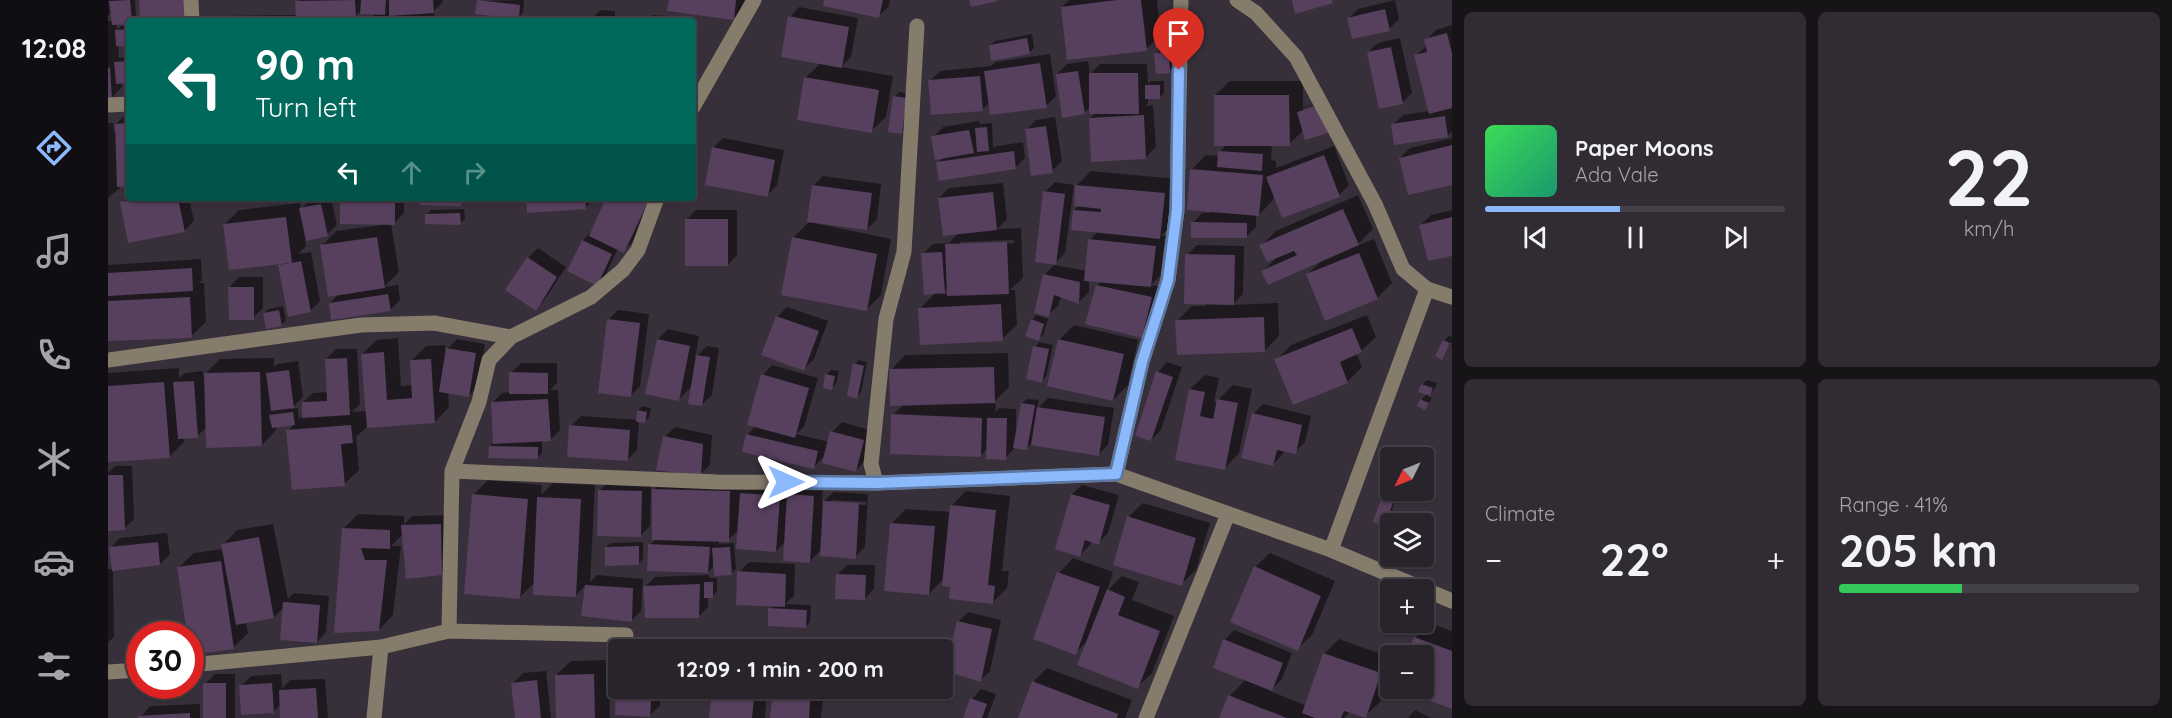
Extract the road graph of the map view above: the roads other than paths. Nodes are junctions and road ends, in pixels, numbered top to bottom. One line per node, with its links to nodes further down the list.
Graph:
1 (191, 0): 5 (street)
2 (754, 0): 7 (street)
3 (1181, 0): 16 (street)
4 (1237, 0): 11 (street)
5 (192, 18)
6 (917, 26): 17 (street)
7 (696, 102)
8 (126, 104): 9 (street)
9 (108, 105)
10 (656, 201): 13 (street)
11 (1426, 289): 12 (street); 19 (street)
12 (1452, 297)
13 (511, 337): 14 (street); 15 (street)
14 (108, 360)
15 (452, 471): 17 (street); 21 (street)
16 (1116, 474): 17 (street); 18 (street)
17 (876, 483)
18 (1228, 513): 19 (street); 28 (street)
19 (1331, 550): 20 (street)
20 (1452, 601)
21 (449, 631): 22 (street); 23 (street)
22 (626, 635)
23 (381, 647): 24 (street); 27 (street)
24 (204, 664)
25 (126, 670): 26 (street)
26 (108, 672)
27 (374, 718)
28 (1146, 718)

